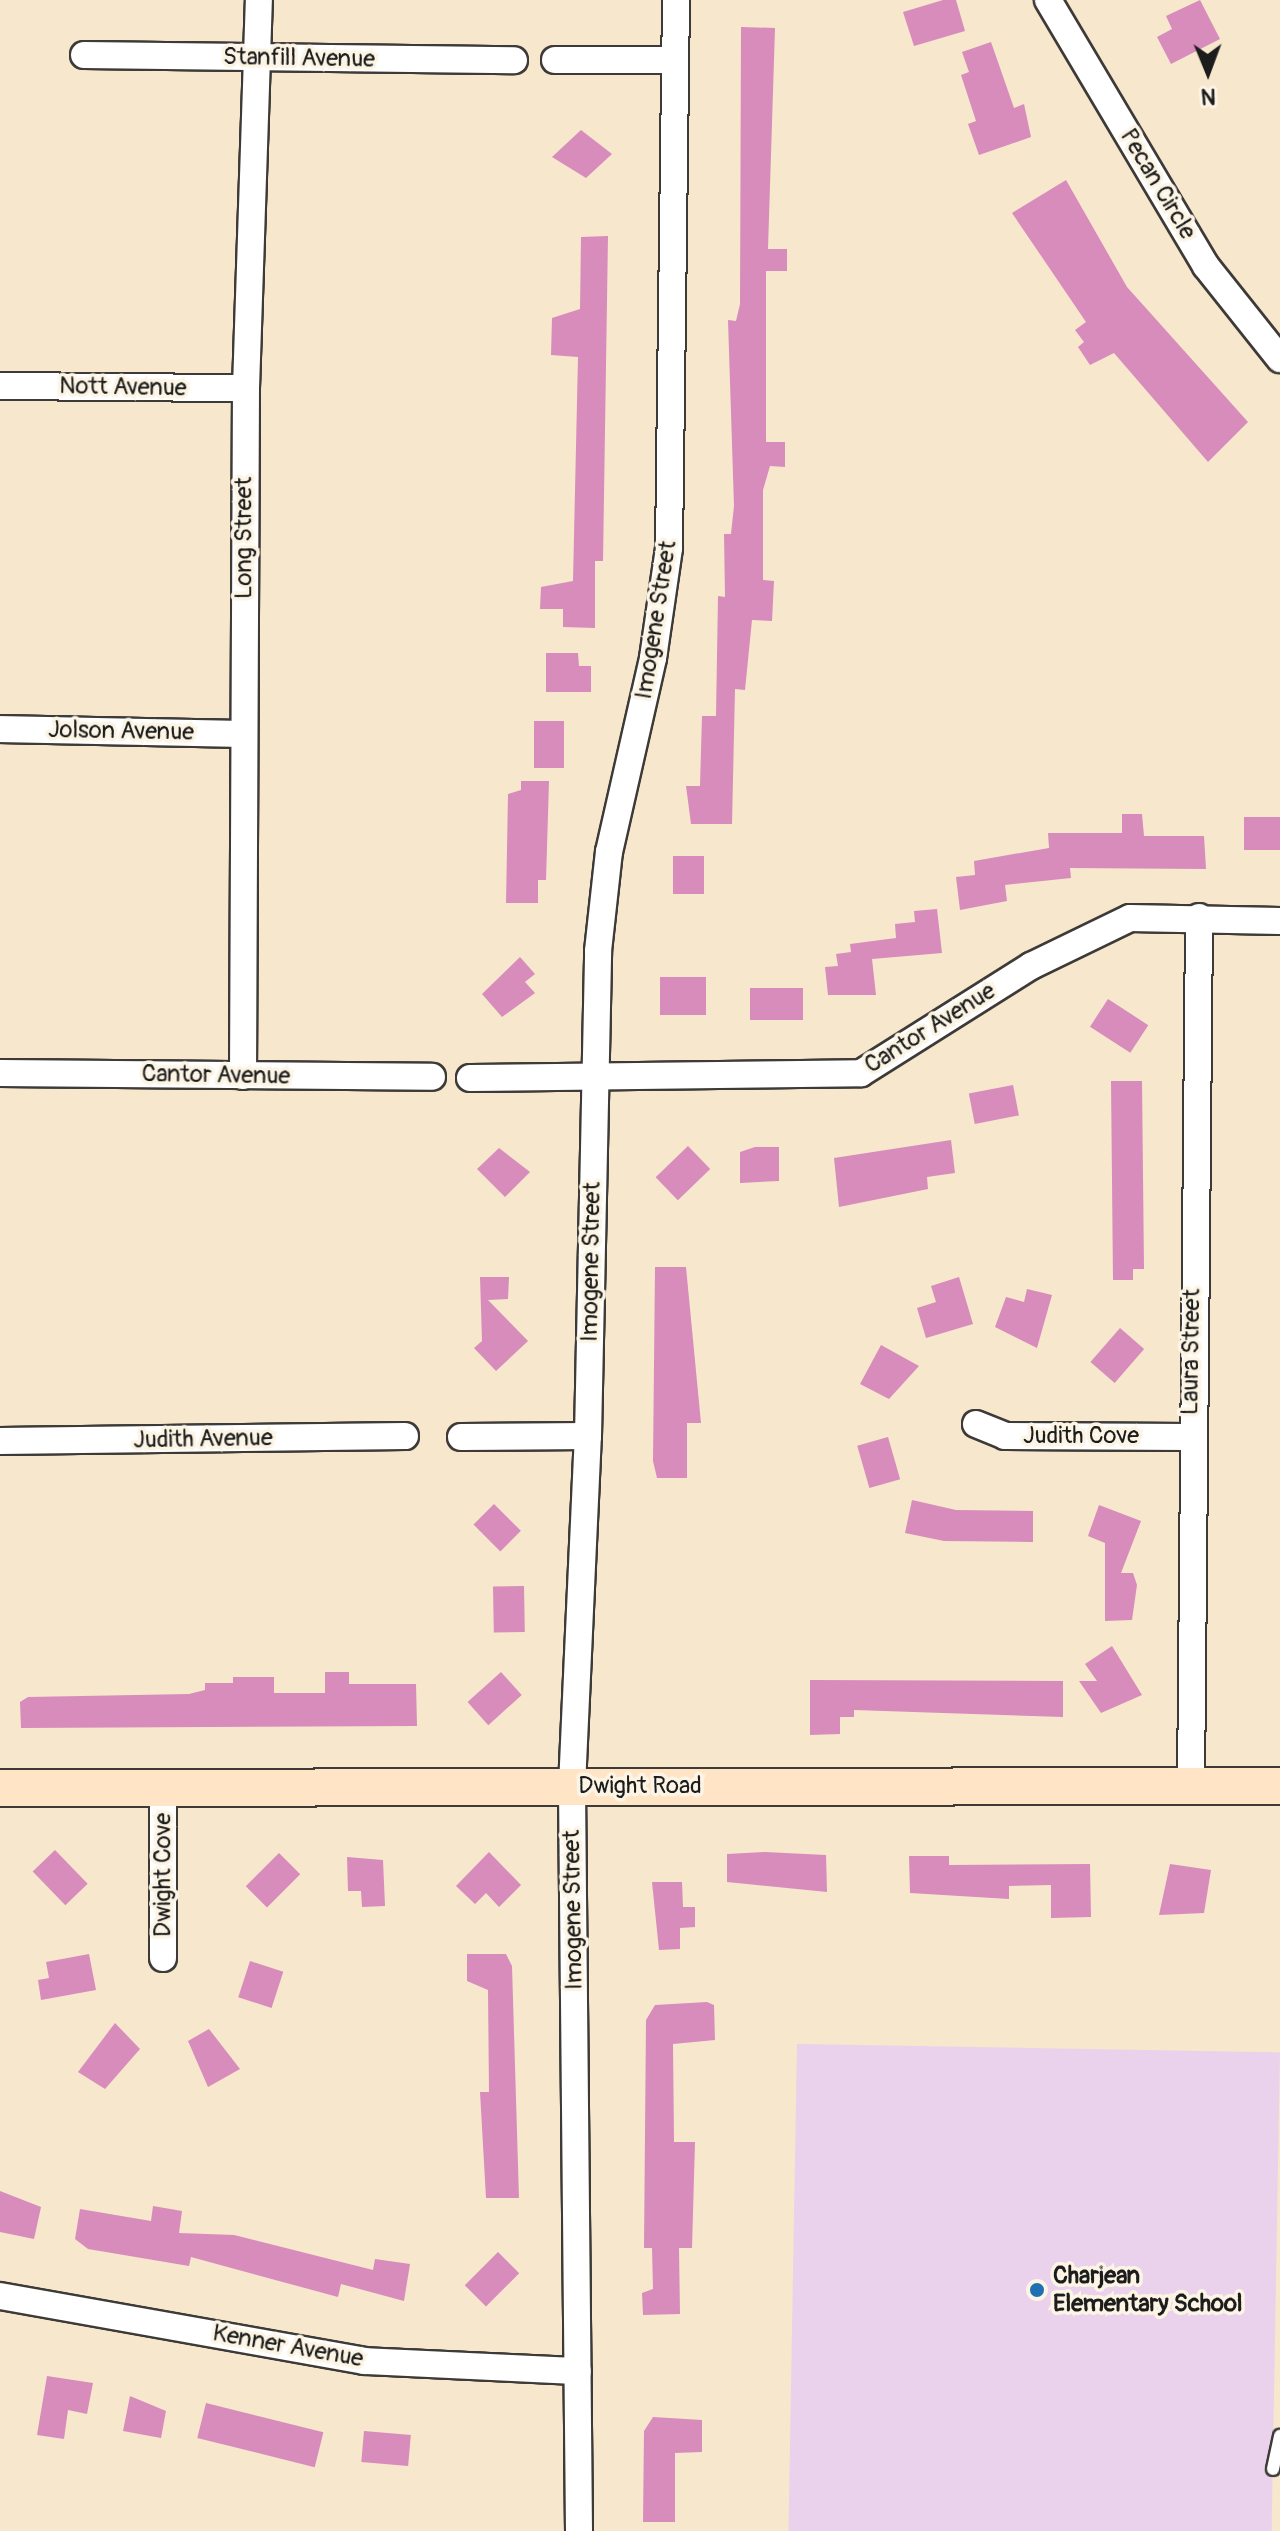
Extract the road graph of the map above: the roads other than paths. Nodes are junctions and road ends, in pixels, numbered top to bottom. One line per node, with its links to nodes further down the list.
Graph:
1 (259, 0): 5 (street, Long Street)
2 (676, 0): 8 (street, Imogene Street)
3 (1048, 0): 9 (street, Pecan Circle)
4 (84, 55): 5 (street, Stanfill Avenue)
5 (258, 57): 6 (street, Stanfill Avenue); 11 (street, Long Street)
6 (514, 60)
7 (555, 60): 8 (street)
8 (675, 60): 20 (street, Imogene Street)
9 (1280, 359)
10 (0, 386): 11 (street, Nott Avenue)
11 (246, 388): 13 (street, Long Street)
12 (0, 729): 13 (street, Jolson Avenue)
13 (243, 734): 17 (street, Long Street)
14 (1199, 917): 15 (street, Cantor Avenue); 20 (street, Cantor Avenue); 25 (street, Laura Street)
15 (1280, 921)
16 (0, 1073): 17 (street, Cantor Avenue)
17 (243, 1076): 18 (street, Cantor Avenue)
18 (432, 1077)
19 (470, 1078): 20 (street, Cantor Avenue)
20 (593, 1080): 23 (street, Imogene Street)
21 (976, 1424): 25 (street, Judith Cove)
22 (405, 1436): 26 (street, Judith Avenue)
23 (588, 1436): 24 (street); 27 (street, Imogene Street)
24 (461, 1437)
25 (1189, 1437): 28 (street, Laura Street)
26 (0, 1441)
27 (572, 1786): 28 (street, Dwight Road); 31 (street, Dwight Road); 34 (street, Imogene Street)
28 (1191, 1786): 29 (street, Dwight Road)
29 (1280, 1786)
30 (0, 1788): 31 (street, Dwight Road)
31 (163, 1791): 32 (street, Dwight Cove)
32 (163, 1958)
33 (0, 2296): 34 (street, Kenner Avenue)
34 (578, 2371): 37 (street, Imogene Street)
35 (1280, 2436): 36 (lane)
36 (1273, 2469)
37 (579, 2531)

